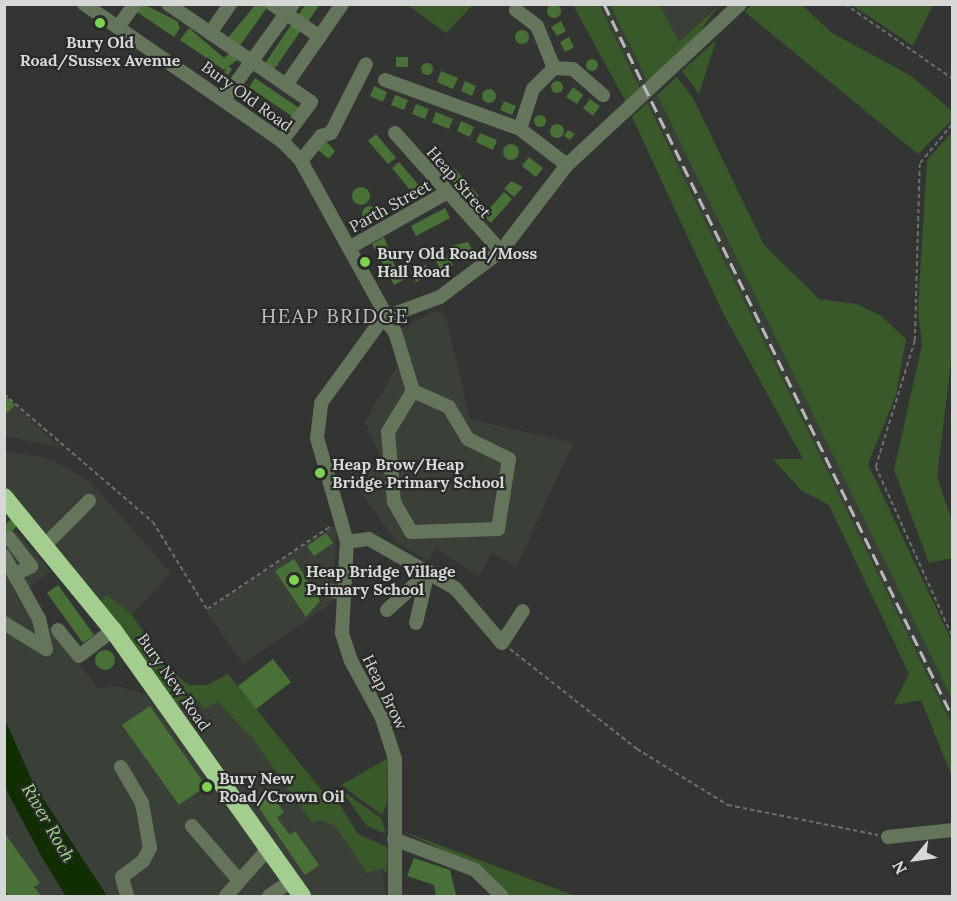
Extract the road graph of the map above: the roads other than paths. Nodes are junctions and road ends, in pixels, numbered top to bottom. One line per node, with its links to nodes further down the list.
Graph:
1 (84, 4): 10 (street, Bury Old Road)
2 (135, 4): 10 (street)
3 (168, 4): 11 (street)
4 (230, 4): 11 (street)
5 (272, 4): 8 (street)
6 (342, 4): 12 (street)
7 (740, 4): 24 (street)
8 (290, 9): 12 (street); 13 (street)
9 (516, 10): 15 (street)
10 (118, 27): 19 (street, Bury Old Road)
11 (210, 33): 13 (street)
12 (320, 36): 17 (street)
13 (252, 62): 17 (street); 19 (street)
14 (366, 64): 23 (street)
15 (554, 68): 18 (street); 20 (street)
16 (385, 80): 20 (street)
17 (286, 85): 22 (street)
18 (603, 95)
19 (225, 98): 22 (street, Bury Old Road)
20 (520, 129): 24 (street)
21 (395, 133): 25 (street, Heap Street)
22 (282, 141): 23 (street, Bury Old Road)
23 (301, 160): 26 (street, Bury Old Road)
24 (567, 165): 27 (street)
25 (446, 193): 26 (street, Parth Street); 27 (street, Heap Street)
26 (349, 248): 28 (street, Bury Old Road)
27 (501, 251): 28 (street)
28 (385, 316): 29 (street, Bury Old Road); 34 (street, Heap Brow)
29 (413, 392): 29 (street)
30 (4, 497): 32 (highway, Bury New Road)
31 (89, 501): 35 (street)
32 (28, 524): 33 (street); 35 (highway, Bury New Road)
33 (7, 539): 37 (street)
34 (347, 542): 38 (street); 40 (street, Heap Brow)
35 (46, 544): 46 (highway, Bury New Road)
36 (4, 556): 37 (street)
37 (18, 573): 43 (street)
38 (427, 576): 41 (street); 42 (street); 44 (street)
39 (326, 590): 40 (street)
40 (346, 593): 51 (street, Heap Brow)
41 (387, 610)
42 (523, 611)
43 (4, 622)
44 (416, 623)
45 (58, 630): 46 (street)
46 (113, 630): 52 (highway, Bury New Road)
47 (121, 768): 55 (street)
48 (192, 826): 53 (street)
49 (952, 830): 50 (street)
50 (888, 837)
51 (394, 839): 59 (street, Heap Brow); 60 (street)
52 (269, 848): 53 (street); 54 (highway, Bury New Road)
53 (237, 878): 56 (street)
54 (291, 881): 57 (street); 58 (highway, Bury New Road)
55 (127, 897)
56 (226, 897)
57 (269, 897)
58 (302, 897)
59 (395, 897)
60 (502, 897)

